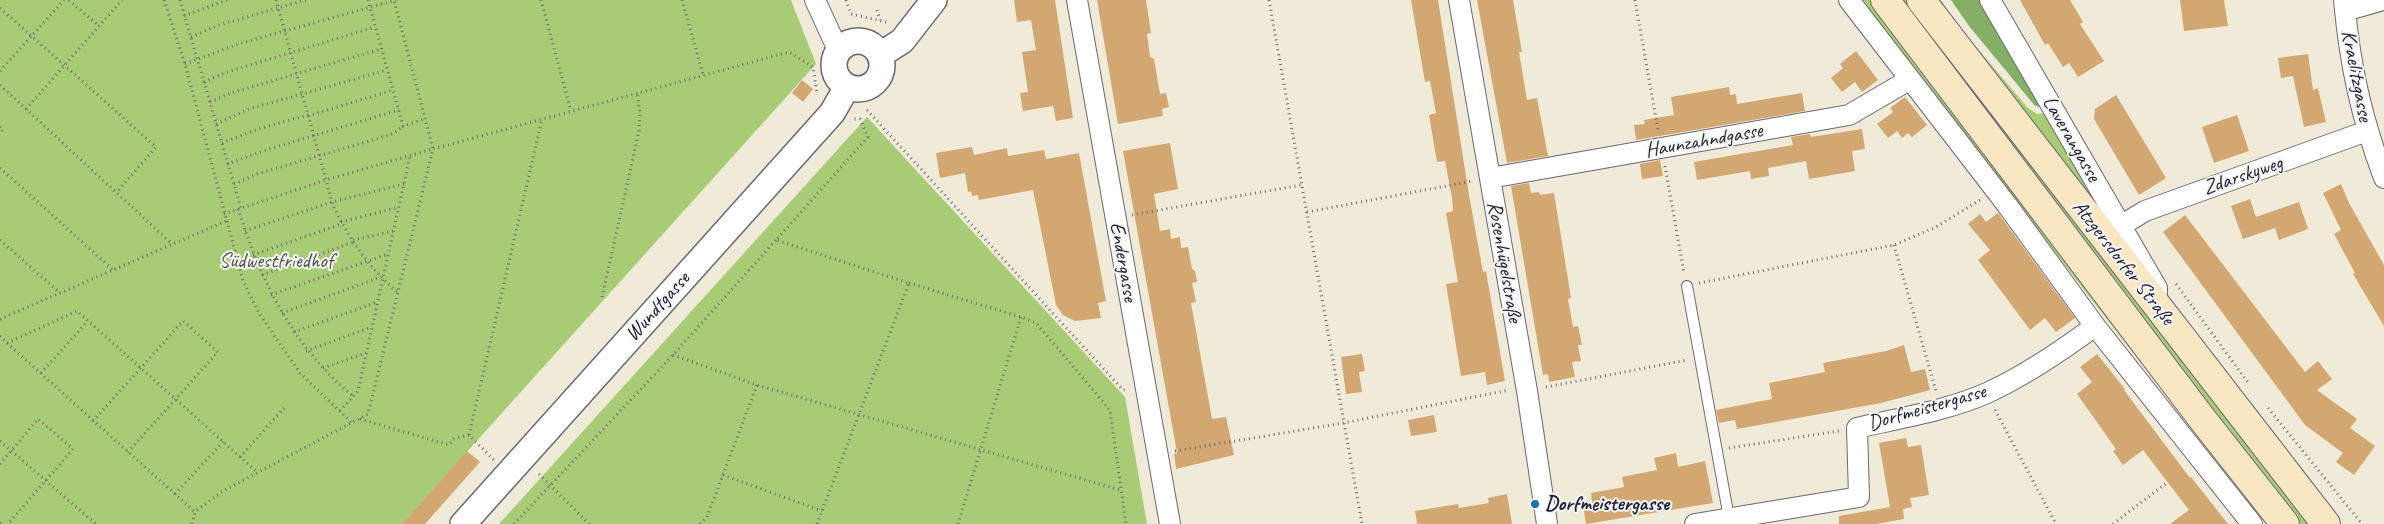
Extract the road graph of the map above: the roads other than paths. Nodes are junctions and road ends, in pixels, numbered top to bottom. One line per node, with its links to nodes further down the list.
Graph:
1 (815, 0): 11 (street)
2 (934, 0): 12 (street)
3 (1077, 0): 24 (street, Endergasse)
4 (1459, 0): 16 (street, Rosenhügelstraße)
5 (1849, 0): 13 (street)
6 (1885, 0): 28 (main road, Atzgersdorfer Straße)
7 (1921, 0): 20 (main road, Atzgersdorfer Straße)
8 (1990, 0): 18 (street, Laverangasse)
9 (2383, 0): 10 (street)
10 (2345, 5): 15 (street, Kraelitzgasse)
11 (838, 50): 12 (street); 14 (street)
12 (880, 55): 14 (street)
13 (1909, 80): 16 (street, Haunzahndgasse); 21 (street)
14 (847, 87): 23 (street, Wundtgasse)
15 (2367, 131): 17 (street, Kraelitzgasse); 18 (street, Zdarskyweg)
16 (1490, 178): 25 (street, Rosenhügelstraße)
17 (2384, 178)
18 (2122, 225): 20 (street, Laverangasse)
19 (1686, 286): 22 (lane)
20 (2156, 306): 29 (main road, Atzgersdorfer Straße)
21 (2095, 326): 22 (street, Dorfmeistergasse); 27 (street)
22 (1729, 518): 26 (street, Dorfmeistergasse)
23 (463, 524)
24 (1170, 524)
25 (1547, 524)
26 (1695, 524)
27 (2252, 524)
28 (2285, 524)
29 (2326, 524)

